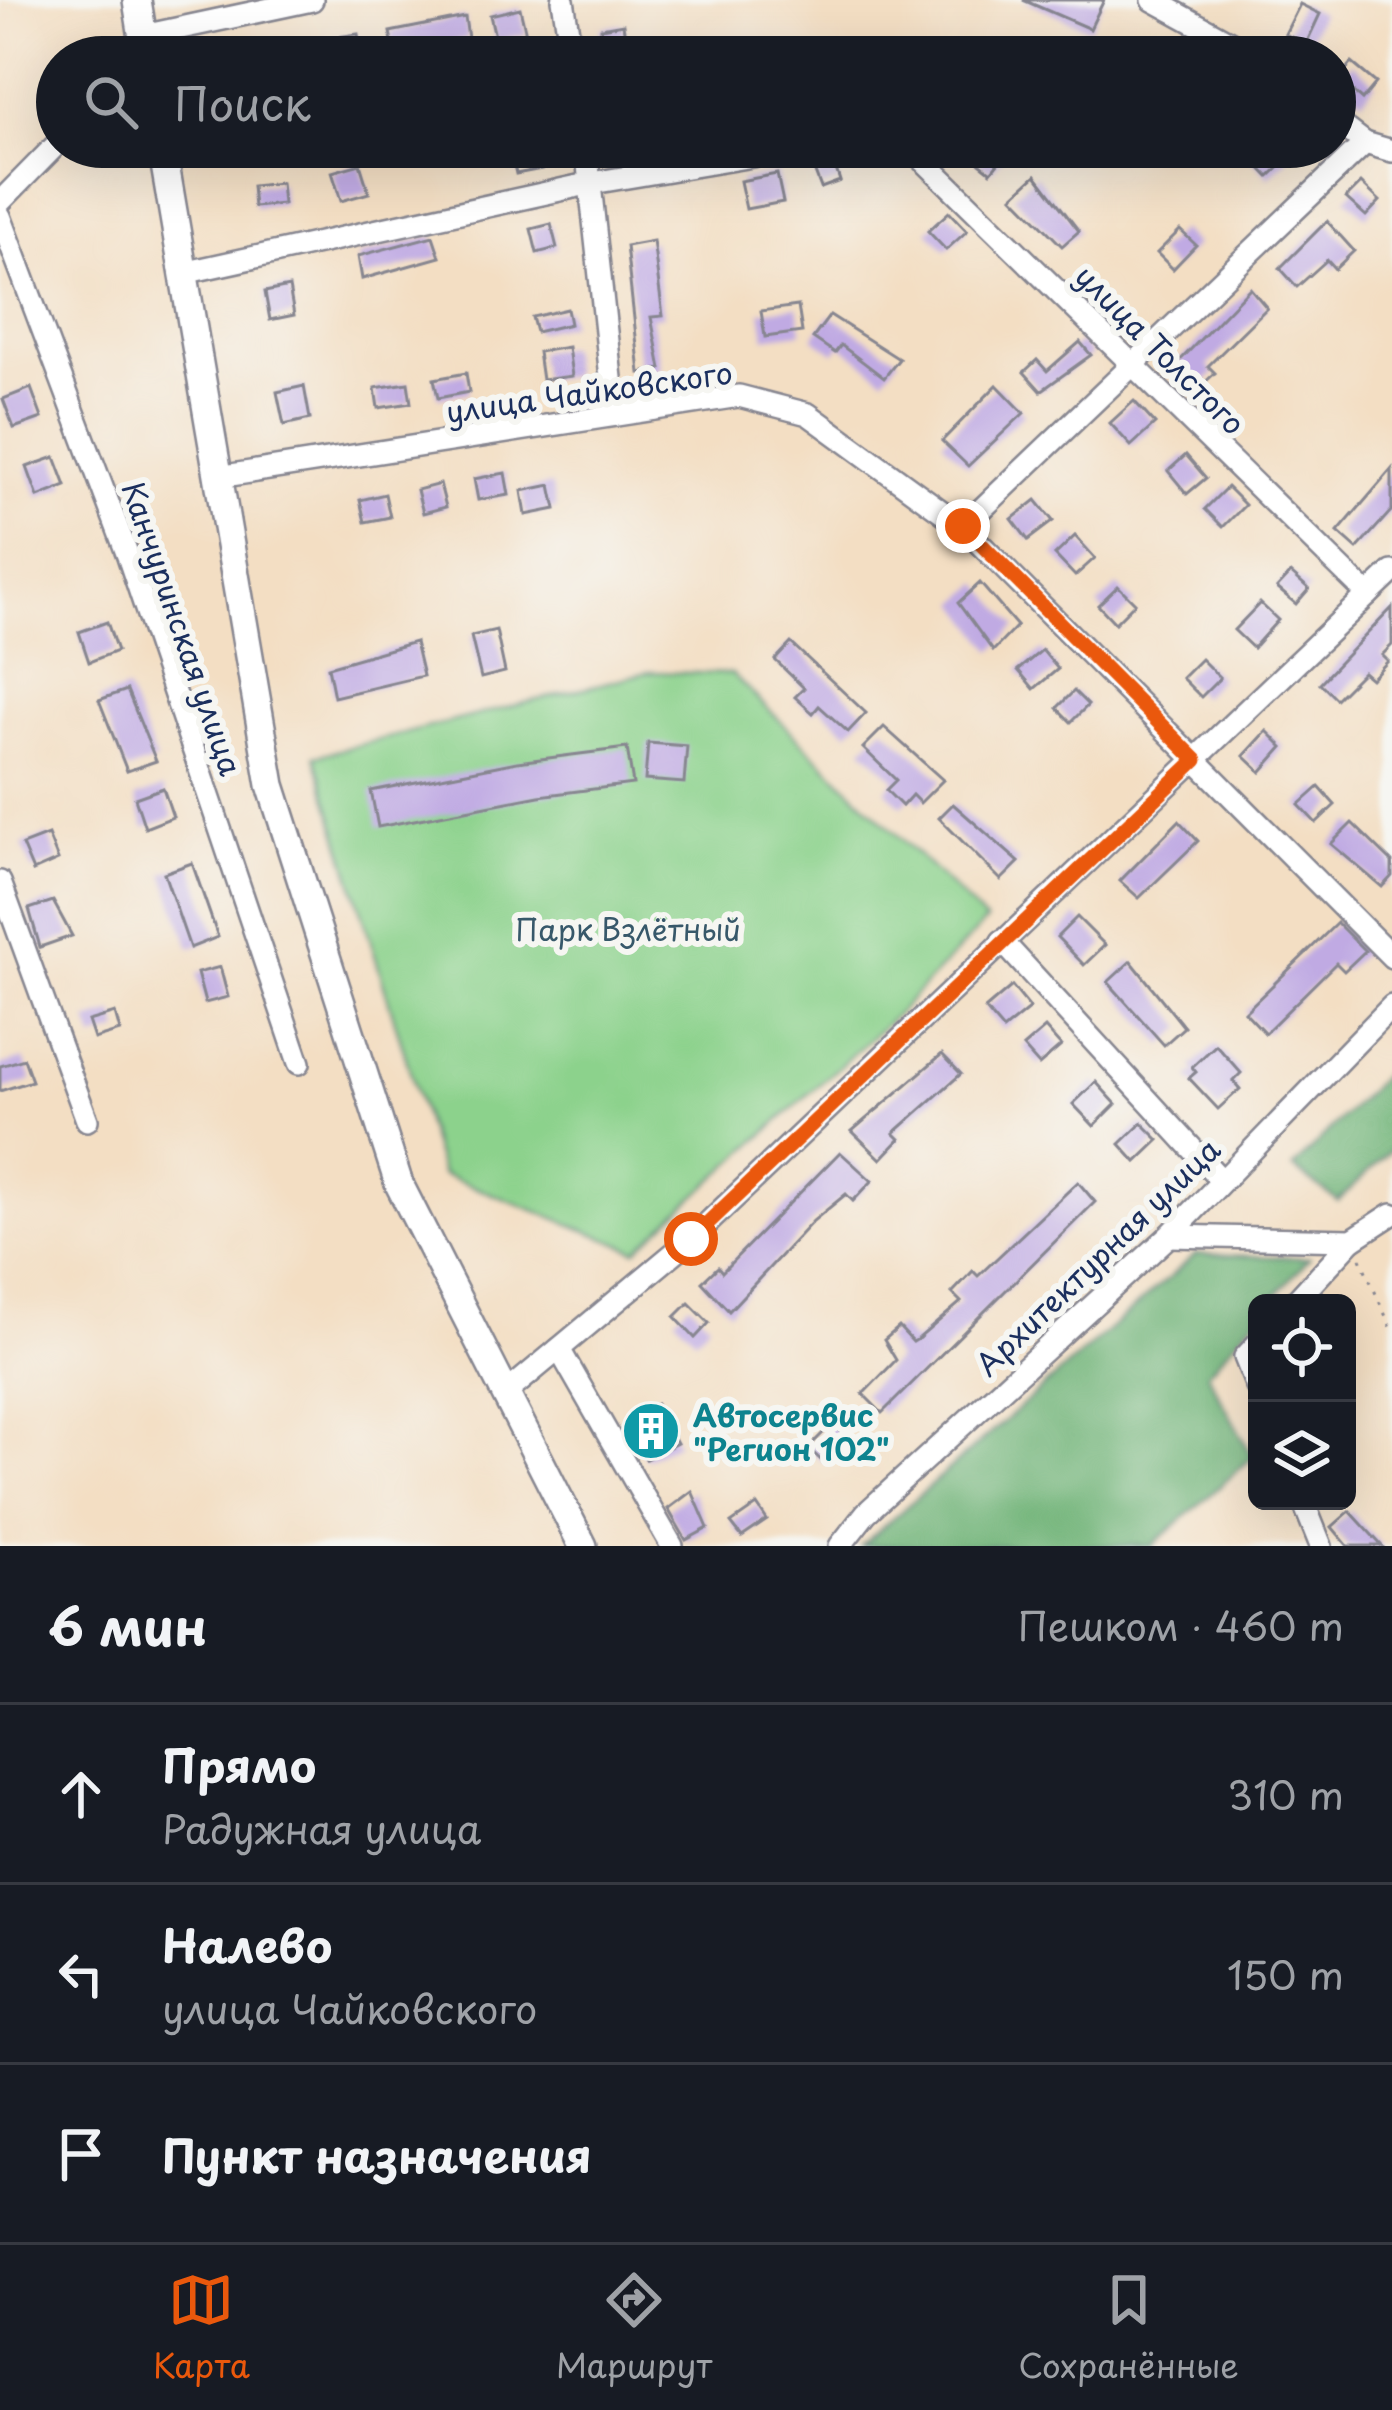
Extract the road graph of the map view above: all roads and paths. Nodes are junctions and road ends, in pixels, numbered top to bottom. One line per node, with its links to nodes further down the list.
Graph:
1 (137, 0): 5 (main road)
2 (313, 0): 6 (street)
3 (562, 0): 7 (street)
4 (1153, 0): 8 (street)
5 (143, 36)
6 (194, 36)
7 (568, 36)
8 (1219, 36)
9 (1356, 136): 10 (street)
10 (1365, 143): 11 (street); 12 (street)
11 (1392, 151)
12 (1356, 152)
13 (36, 165): 20 (street)
14 (166, 168): 22 (main road)
15 (590, 168): 19 (street)
16 (681, 168): 19 (street)
17 (938, 168): 23 (street, улица Толстого)
18 (1339, 168): 23 (street)
19 (592, 183): 22 (street); 24 (street)
20 (0, 202)
21 (0, 216): 34 (street, Канчуринская улица)
22 (184, 273): 25 (main road)
23 (1132, 364): 26 (street); 28 (street, улица Толстого)
24 (615, 415): 25 (street, улица Чайковского); 26 (street, улица Чайковского)
25 (218, 477): 43 (main road)
26 (963, 526): 29 (street, улица Чайковского)
27 (1392, 572): 28 (street)
28 (1368, 595): 29 (street)
29 (1196, 760): 31 (street); 32 (street, улица Чайковского)
30 (0, 882): 35 (street)
31 (1002, 941): 36 (street); 42 (street)
32 (1392, 957)
33 (1392, 1006): 36 (street, Архитектурная улица)
34 (299, 1063)
35 (87, 1120)
36 (1221, 1180): 38 (street, Архитектурная улица)
37 (1392, 1214): 39 (street)
38 (1169, 1236): 39 (street); 47 (street, Архитектурная улица)
39 (1352, 1240): 40 (street); 41 (path)
40 (1302, 1294)
41 (1392, 1330)
42 (559, 1349): 43 (street); 46 (street)
43 (506, 1393): 45 (main road)
44 (1307, 1510): 48 (street)
45 (583, 1546)
46 (672, 1546)
47 (840, 1546)
48 (1321, 1546)

